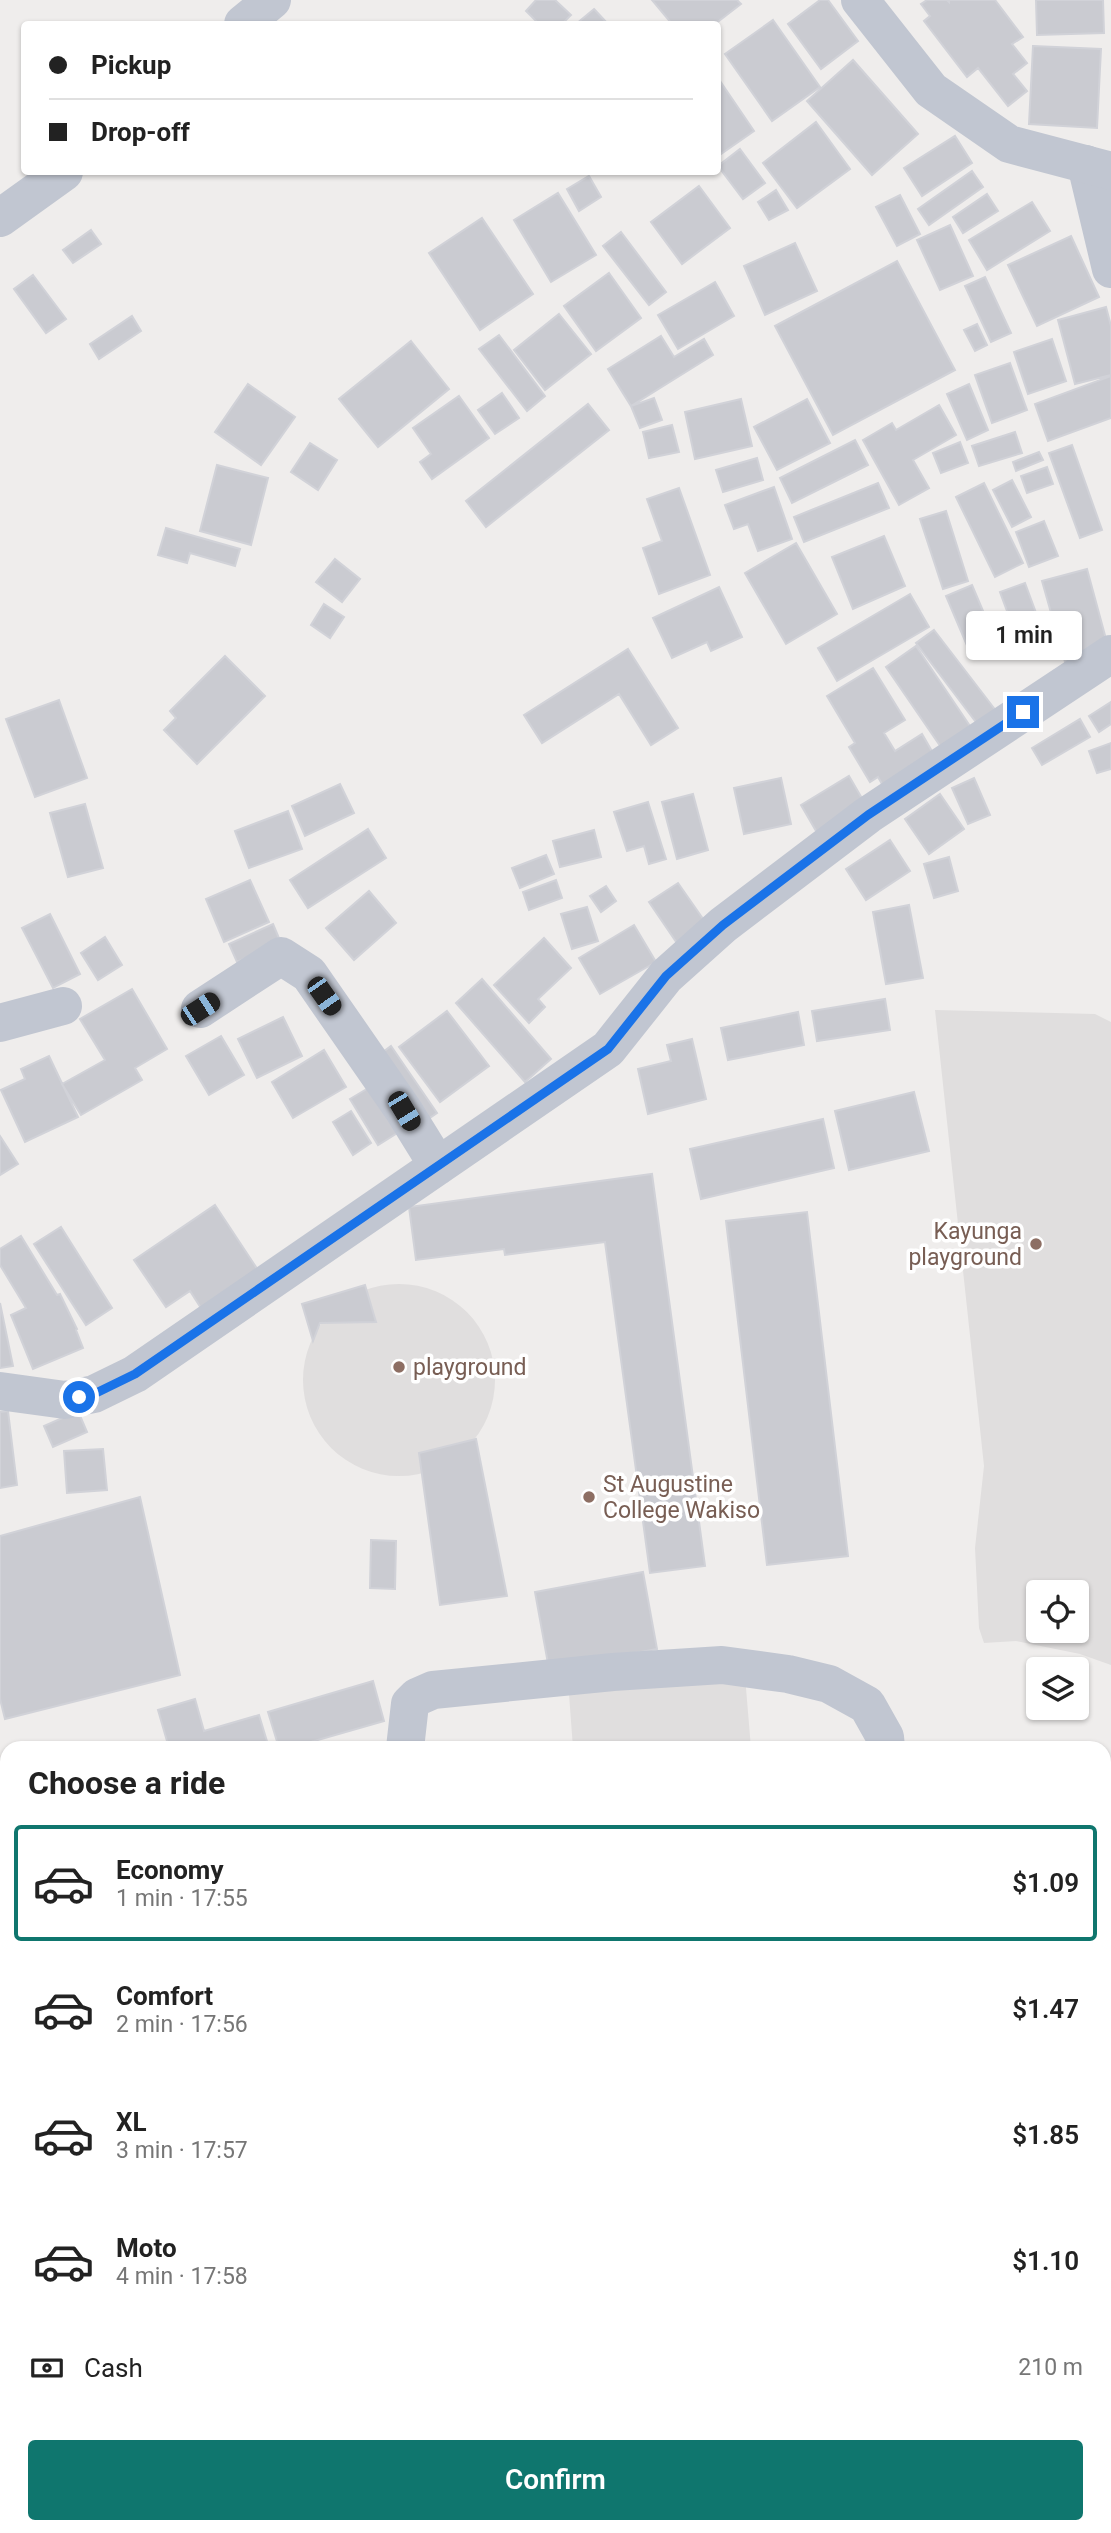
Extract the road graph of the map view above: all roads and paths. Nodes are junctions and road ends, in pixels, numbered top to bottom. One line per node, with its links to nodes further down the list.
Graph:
1 (272, 0): 3 (street)
2 (860, 0): 4 (street)
3 (247, 21)
4 (1099, 168): 7 (street)
5 (60, 175): 6 (street)
6 (0, 218)
7 (1111, 269)
8 (1111, 654): 12 (street)
9 (63, 1006): 11 (street)
10 (200, 1009): 12 (street)
11 (0, 1023)
12 (438, 1166): 13 (street)
13 (0, 1391)
14 (406, 1741): 15 (street)
15 (885, 1741)

